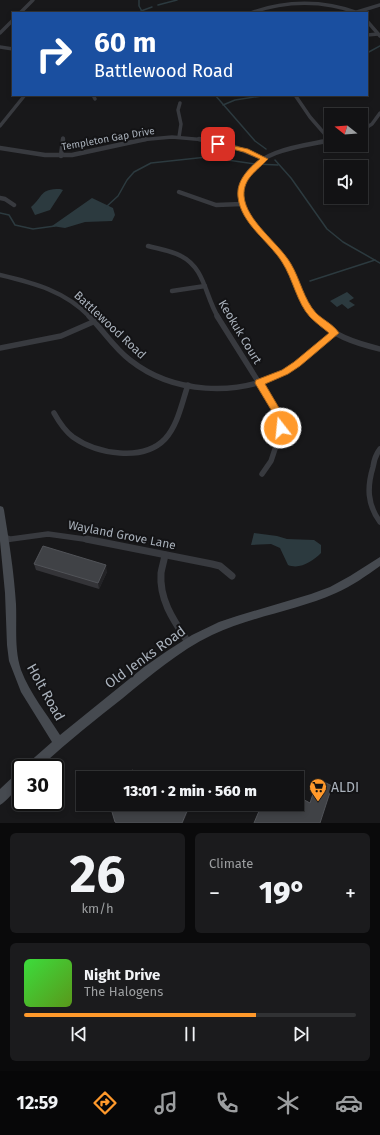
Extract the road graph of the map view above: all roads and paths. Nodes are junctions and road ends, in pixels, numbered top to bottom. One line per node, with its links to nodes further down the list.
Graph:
1 (33, 0): 3 (street)
2 (380, 5): 6 (street)
3 (21, 12)
4 (253, 12): 5 (street)
5 (354, 12)
6 (360, 12)
7 (12, 22): 9 (street)
8 (368, 22): 11 (street)
9 (0, 33)
10 (368, 35): 11 (street)
11 (379, 35)
12 (0, 47): 13 (street)
13 (12, 49)
14 (24, 96): 18 (street)
15 (296, 96): 20 (street)
16 (180, 103): 21 (street)
17 (380, 113): 19 (street)
18 (0, 126)
19 (368, 127)
20 (324, 133)
21 (179, 137): 25 (street, Templeton Gap Drive); 26 (street, Templeton Gap Drive)
22 (62, 138): 25 (street)
23 (324, 141): 26 (street)
24 (0, 148): 25 (street, Templeton Gap Drive)
25 (61, 156)
26 (264, 159): 29 (street)
27 (179, 192): 29 (street)
28 (0, 198): 30 (street)
29 (242, 204): 36 (street)
30 (14, 205)
31 (148, 246): 33 (street, Keokuk Court)
32 (0, 276): 35 (street, Battlewood Road)
33 (205, 286): 34 (street); 39 (street, Keokuk Court)
34 (172, 291)
35 (93, 322): 37 (street); 40 (street, Battlewood Road)
36 (335, 333): 38 (street); 39 (street, Battlewood Road)
37 (0, 348)
38 (380, 349)
39 (259, 383): 40 (street, Battlewood Road); 43 (street, Keokuk Court)
40 (188, 385): 41 (street)
41 (54, 413)
42 (380, 449): 45 (street)
43 (262, 474)
44 (0, 510): 46 (street, Holt Road)
45 (380, 522)
46 (4, 540): 47 (street, Wayland Grove Lane); 51 (street, Holt Road)
47 (165, 555): 49 (street, Wayland Grove Lane); 50 (street)
48 (380, 561): 50 (street, Old Jenks Road)
49 (232, 576)
50 (188, 642): 51 (street, Old Jenks Road)
51 (59, 743): 52 (street, Old Jenks Road)
52 (41, 759)
53 (12, 785): 54 (street)
54 (0, 799)

